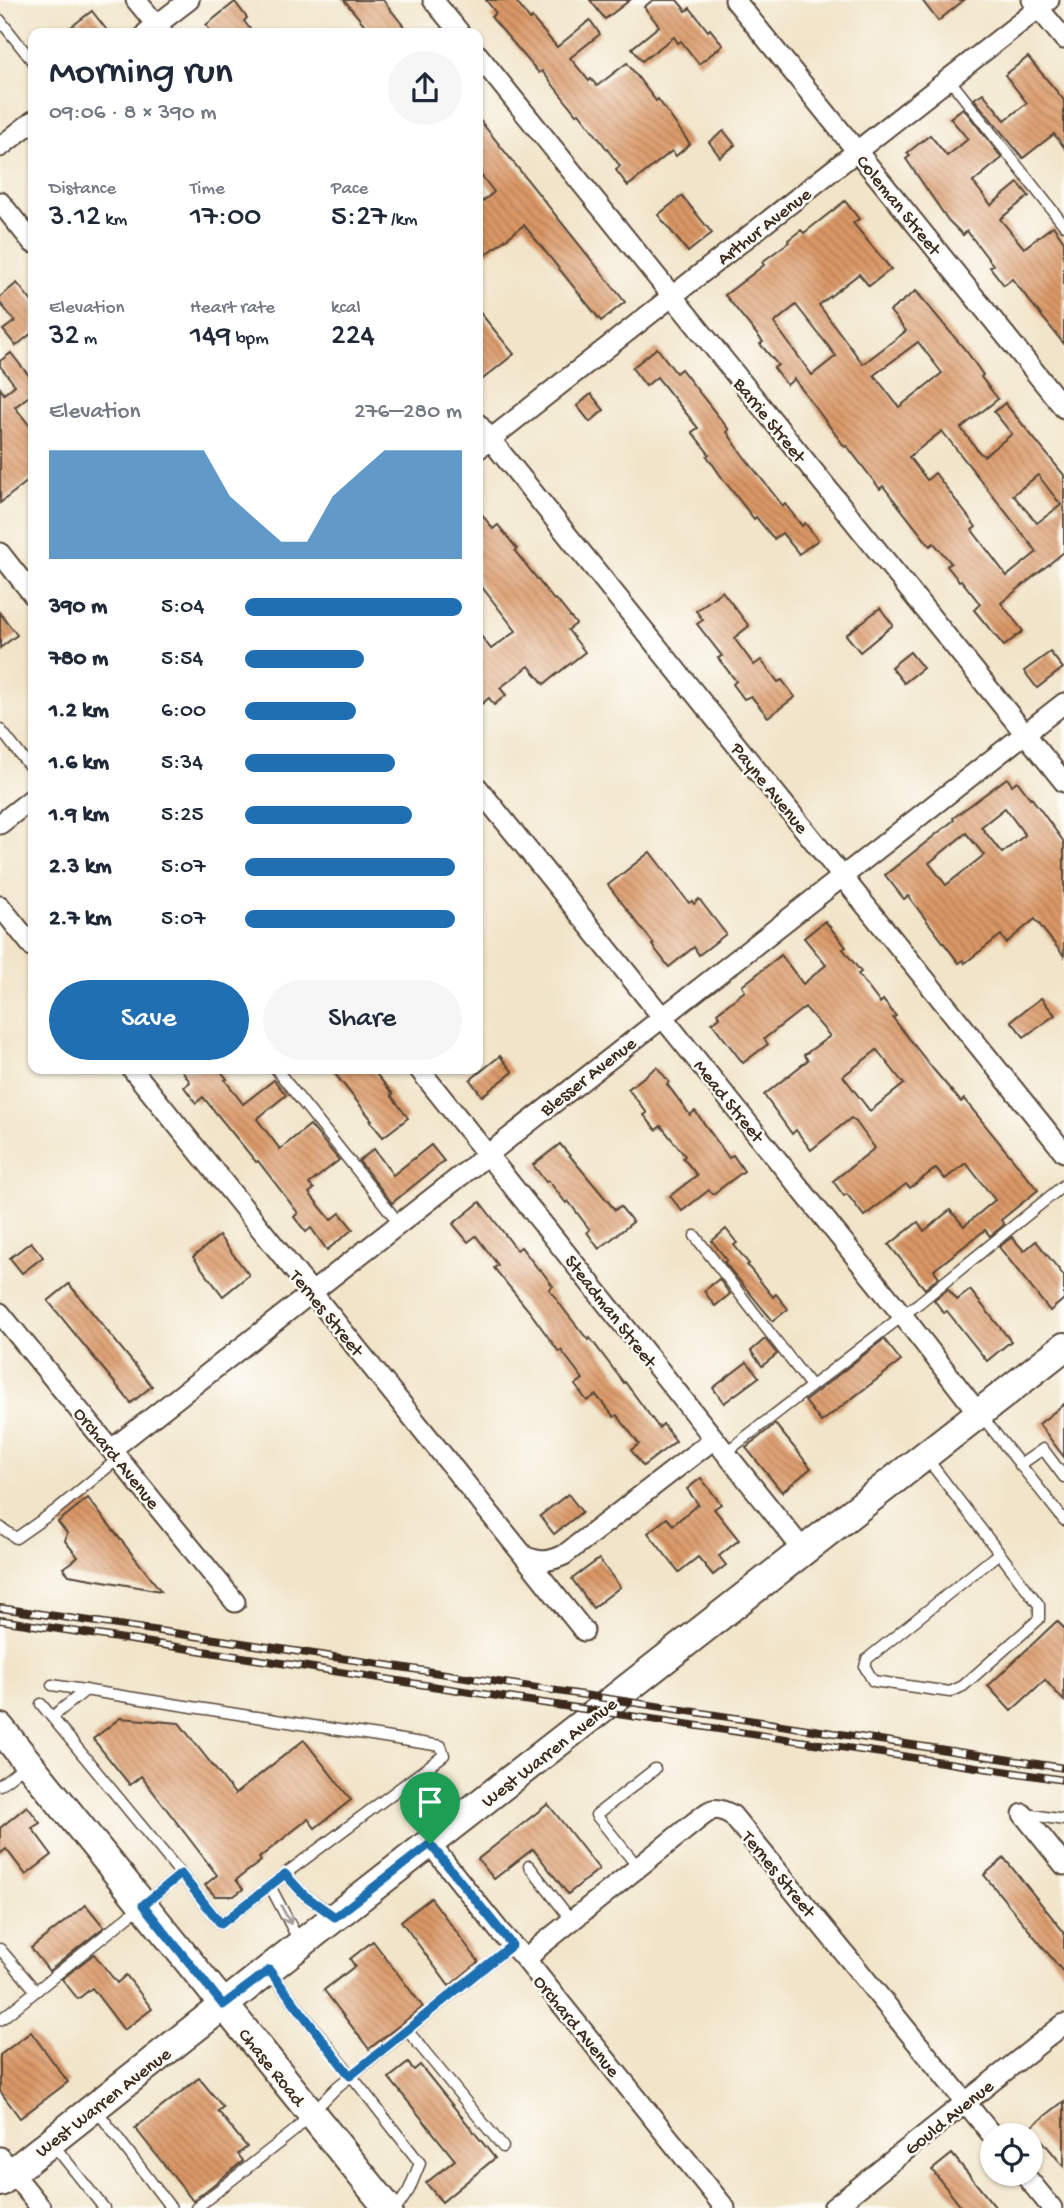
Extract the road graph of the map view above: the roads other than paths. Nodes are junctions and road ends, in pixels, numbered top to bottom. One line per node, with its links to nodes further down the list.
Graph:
1 (136, 0): 7 (street)
2 (189, 0): 8 (street)
3 (433, 0): 9 (street)
4 (734, 0): 16 (street, Coleman Street)
5 (1040, 3): 10 (street); 13 (street, Arthur Avenue)
6 (0, 20): 11 (lane)
7 (153, 28)
8 (158, 28)
9 (456, 28)
10 (1064, 39)
11 (28, 56)
12 (483, 61): 20 (street, Barrie Street)
13 (949, 79): 16 (street, Arthur Avenue); 18 (lane)
14 (28, 125): 15 (street)
15 (0, 148)
16 (857, 150): 20 (street, Arthur Avenue); 21 (street, Coleman Street)
17 (0, 202): 19 (street)
18 (1064, 225)
19 (28, 237)
20 (672, 296): 22 (street, Arthur Avenue); 27 (street, Barrie Street)
21 (1064, 408)
22 (484, 444): 33 (street, Payne Avenue)
23 (0, 553): 24 (street)
24 (28, 588)
25 (1064, 703): 27 (street, Blesser Avenue)
26 (0, 729): 28 (lane)
27 (1025, 734): 29 (street, Barrie Street); 33 (street, Blesser Avenue)
28 (28, 765)
29 (1064, 782)
30 (483, 794): 36 (street, Mead Street)
31 (28, 802): 32 (street)
32 (0, 824)
33 (842, 876): 36 (street, Blesser Avenue); 40 (street, Payne Avenue)
34 (0, 906): 35 (street)
35 (28, 941)
36 (662, 1017): 41 (street, Blesser Avenue); 47 (street, Mead Street)
37 (136, 1074): 45 (street, Ternes Street)
38 (280, 1074): 43 (lane)
39 (423, 1074): 41 (street, Steadman Street)
40 (1064, 1152)
41 (488, 1153): 43 (street, Blesser Avenue); 51 (street, Steadman Street)
42 (1064, 1185): 47 (lane)
43 (399, 1223): 45 (street, Blesser Avenue)
44 (695, 1236): 49 (lane)
45 (312, 1293): 52 (street, Blesser Avenue); 60 (street, Ternes Street)
46 (0, 1313): 52 (street, Orchard Avenue)
47 (903, 1316): 49 (lane); 50 (street, Mead Street)
48 (1064, 1347): 50 (main road, West Warren Avenue)
49 (811, 1386): 51 (lane)
50 (979, 1414): 53 (main road, West Warren Avenue); 54 (lane)
51 (719, 1446): 58 (street, Steadman Street); 60 (street)
52 (116, 1454): 57 (lane); 61 (street, Orchard Avenue)
53 (925, 1456): 58 (main road, West Warren Avenue); 59 (lane)
54 (1020, 1465): 55 (lane); 56 (lane)
55 (1064, 1477)
56 (1064, 1520)
57 (0, 1527)
58 (804, 1551): 73 (main road, West Warren Avenue)
59 (999, 1553): 59 (lane)
60 (524, 1556): 62 (street, Ternes Street)
61 (234, 1602)
62 (584, 1631)
63 (52, 1685): 64 (lane)
64 (86, 1690): 66 (lane); 78 (lane)
65 (41, 1703): 66 (lane)
66 (52, 1717): 77 (lane)
67 (0, 1728): 68 (main road, Chase Road)
68 (28, 1763): 70 (lane); 80 (main road, Chase Road)
69 (655, 1769): 76 (lane)
70 (0, 1785)
71 (1023, 1814): 72 (lane); 74 (street)
72 (1064, 1820)
73 (430, 1844): 81 (main road, West Warren Avenue); 84 (street, Orchard Avenue)
74 (1064, 1865)
75 (530, 1867): 82 (lane)
76 (638, 1867): 82 (street, Ternes Street); 94 (street, Ternes Street)
77 (181, 1874): 79 (lane); 80 (lane)
78 (285, 1874): 79 (lane); 81 (lane)
79 (270, 1886): 83 (lane, one-way to 83)
80 (143, 1905): 88 (lane); 89 (main road, Chase Road)
81 (335, 1917): 83 (main road, West Warren Avenue)
82 (572, 1921): 86 (street, Ternes Street)
83 (301, 1944): 87 (main road, West Warren Avenue)
84 (512, 1945): 86 (street, Orchard Avenue); 92 (lane)
85 (0, 1948): 88 (lane)
86 (526, 1960): 108 (street, Orchard Avenue)
87 (269, 1970): 89 (main road, West Warren Avenue); 93 (lane)
88 (36, 1991): 90 (lane)
89 (223, 2005): 95 (main road, West Warren Avenue); 96 (main road, Chase Road)
90 (0, 2020)
91 (1064, 2024): 94 (street, Gould Avenue)
92 (407, 2030): 93 (lane); 99 (lane)
93 (350, 2076): 96 (lane); 107 (lane)
94 (966, 2102): 97 (street, Ternes Street); 109 (street, Gould Avenue)
95 (95, 2107): 98 (main road, West Warren Avenue); 105 (lane)
96 (312, 2114): 102 (lane); 106 (main road, Chase Road)
97 (983, 2123)
98 (52, 2142): 100 (main road, West Warren Avenue); 104 (lane)
99 (503, 2147)
100 (4, 2171): 103 (street)
101 (1034, 2186): 110 (street)
102 (203, 2206)
103 (41, 2208)
104 (104, 2208)
105 (170, 2208)
106 (388, 2208)
107 (397, 2208)
108 (725, 2208)
109 (833, 2208)
110 (1052, 2208)

